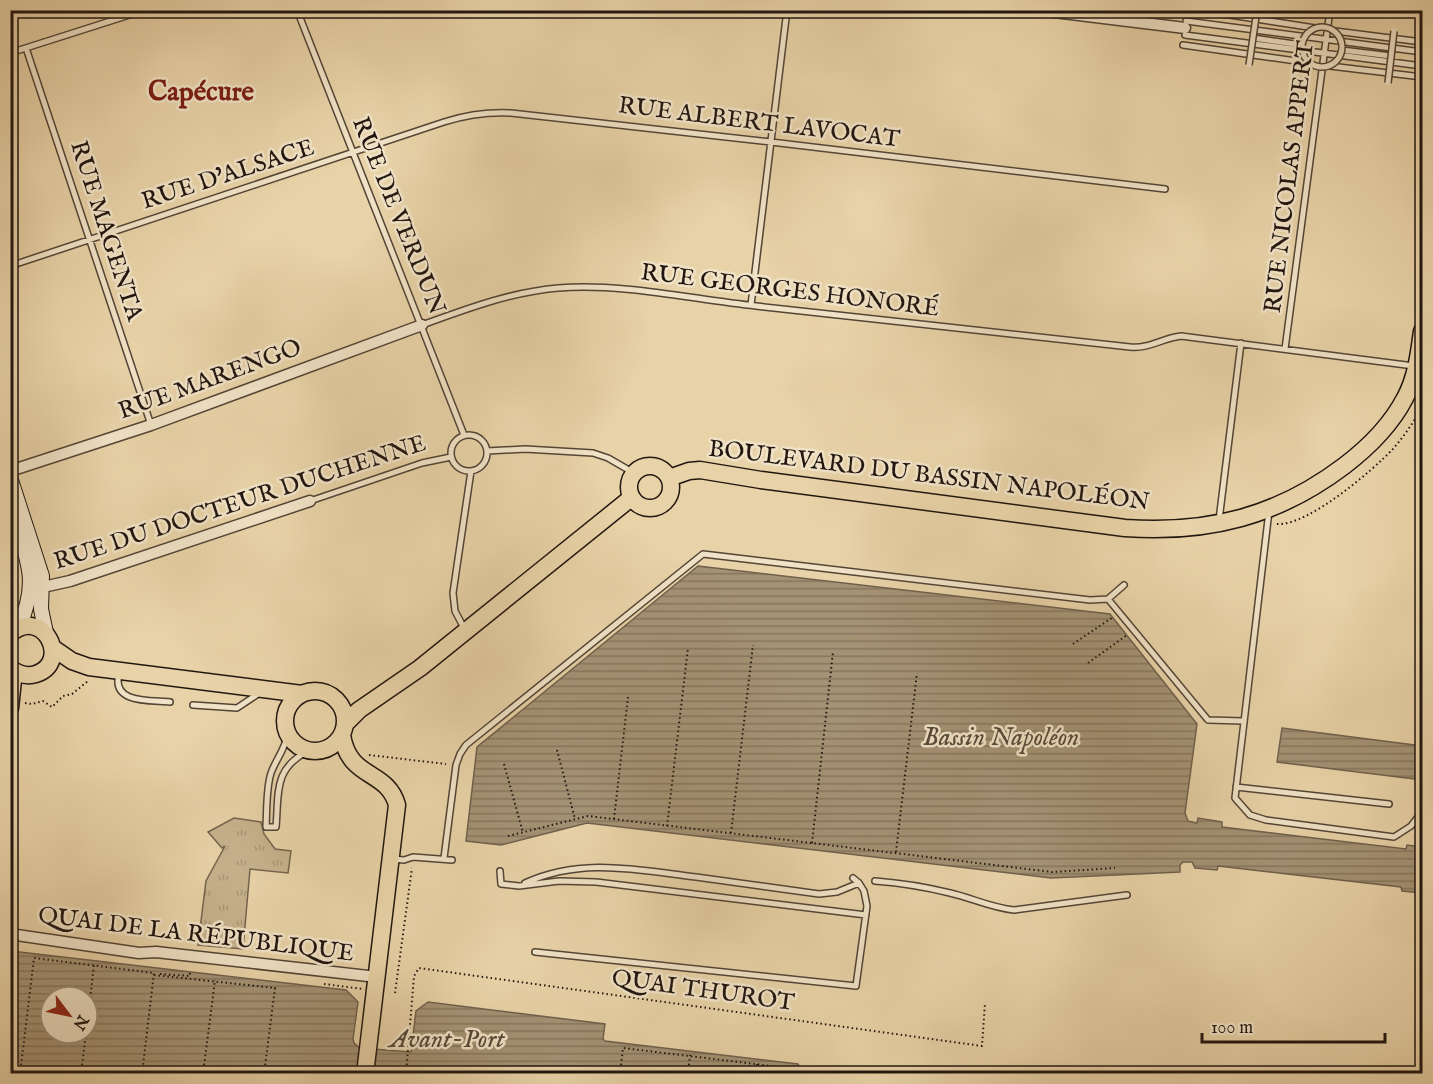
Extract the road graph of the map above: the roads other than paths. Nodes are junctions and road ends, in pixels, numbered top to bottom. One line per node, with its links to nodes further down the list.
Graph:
1 (145, 10): 19 (lane)
2 (297, 10): 32 (lane, RUE DE VERDUN)
3 (787, 10): 31 (lane)
4 (1038, 10): 8 (street)
5 (1197, 10): 11 (lane)
6 (1257, 10): 14 (lane, bridge)
7 (1330, 10): 15 (lane, RUE NICOLAS APPERT)
8 (1070, 12): 9 (street)
9 (1113, 15): 10 (street)
10 (1186, 28): 15 (lane); 23 (lane)
11 (1315, 28): 12 (lane, bridge); 18 (lane, bridge)
12 (1335, 31): 16 (lane); 20 (lane, bridge)
13 (1394, 31): 24 (lane, bridge)
14 (1253, 38): 18 (lane); 26 (lane, bridge)
15 (1326, 39): 21 (lane); 23 (lane, RUE NICOLAS APPERT)
16 (1422, 42)
17 (1183, 45): 25 (lane)
18 (1302, 45): 25 (lane, bridge)
19 (26, 48): 22 (lane); 34 (lane, RUE MAGENTA)
20 (1342, 50): 24 (lane); 27 (lane, bridge)
21 (1422, 52)
22 (10, 53)
23 (1324, 53): 28 (lane); 40 (lane, RUE NICOLAS APPERT)
24 (1391, 56): 30 (lane, bridge)
25 (1310, 63): 27 (lane, bridge)
26 (1249, 65)
27 (1330, 66): 29 (lane)
28 (1422, 66)
29 (1422, 77)
30 (1388, 83)
31 (771, 142): 32 (lane, RUE ALBERT LAVOCAT); 33 (lane, RUE ALBERT LAVOCAT); 36 (lane)
32 (354, 153): 34 (lane, RUE D'ALSACE); 37 (lane, RUE DE VERDUN)
33 (1165, 189)
34 (90, 239): 35 (lane, RUE D'ALSACE); 42 (lane, RUE MAGENTA)
35 (10, 266)
36 (751, 305): 37 (lane, RUE GEORGES HONORÉ); 39 (lane, RUE GEORGES HONORÉ)
37 (422, 325): 42 (street, RUE MARENGO); 43 (lane, RUE DE VERDUN)
38 (1422, 339): 41 (main road, BOULEVARD DU BASSIN NAPOLÉON)
39 (1241, 343): 40 (lane, RUE GEORGES HONORÉ); 55 (lane)
40 (1286, 349): 41 (lane, RUE GEORGES HONORÉ)
41 (1416, 366): 54 (main road, BOULEVARD DU BASSIN NAPOLÉON)
42 (151, 425): 46 (street, RUE MARENGO)
43 (464, 435): 44 (lane); 45 (lane)
44 (487, 451): 47 (lane); 48 (lane)
45 (451, 457): 47 (lane); 53 (lane, RUE DU DOCTEUR DUCHENNE)
46 (10, 471)
47 (471, 471): 60 (lane)
48 (634, 473): 50 (main road); 51 (main road)
49 (10, 477): 57 (main road)
50 (669, 478): 51 (main road); 55 (main road, BOULEVARD DU BASSIN NAPOLÉON)
51 (631, 498): 60 (main road)
52 (10, 499): 59 (main road)
53 (310, 501): 57 (street, RUE DU DOCTEUR DUCHENNE)
54 (1269, 510): 55 (main road, BOULEVARD DU BASSIN NAPOLÉON); 71 (lane)
55 (1218, 524)
56 (1124, 585): 58 (lane)
57 (43, 587): 61 (main road)
58 (1108, 598): 71 (lane); 80 (lane)
59 (13, 632): 61 (main road)
60 (465, 632): 67 (main road)
61 (49, 641): 62 (main road); 63 (main road)
62 (11, 668): 69 (main road)
63 (120, 671): 64 (main road); 68 (lane)
64 (265, 690): 65 (main road); 70 (lane)
65 (303, 694): 66 (main road); 73 (main road)
66 (330, 695): 67 (main road); 72 (main road)
67 (375, 699): 72 (main road)
68 (170, 702)
69 (11, 704)
70 (193, 705)
71 (1243, 721): 77 (lane)
72 (344, 730): 74 (main road); 81 (main road)
73 (288, 733): 74 (main road); 75 (lane)
74 (308, 750): 76 (lane)
75 (269, 782): 76 (lane); 76 (lane)
76 (279, 783)
77 (1236, 787): 78 (lane); 79 (lane)
78 (1389, 804)
79 (1422, 816)
80 (444, 858): 81 (lane); 82 (lane)
81 (392, 859): 92 (main road)
82 (452, 860)
83 (500, 871): 87 (lane)
84 (853, 878): 86 (lane)
85 (875, 881): 88 (lane)
86 (860, 883): 87 (lane); 89 (lane)
87 (519, 886): 89 (lane)
88 (1127, 895)
89 (866, 915): 91 (lane)
90 (10, 934): 92 (street, QUAI DE LA RÉPUBLIQUE)
91 (535, 952)
92 (377, 977): 93 (main road)
93 (365, 1074)

